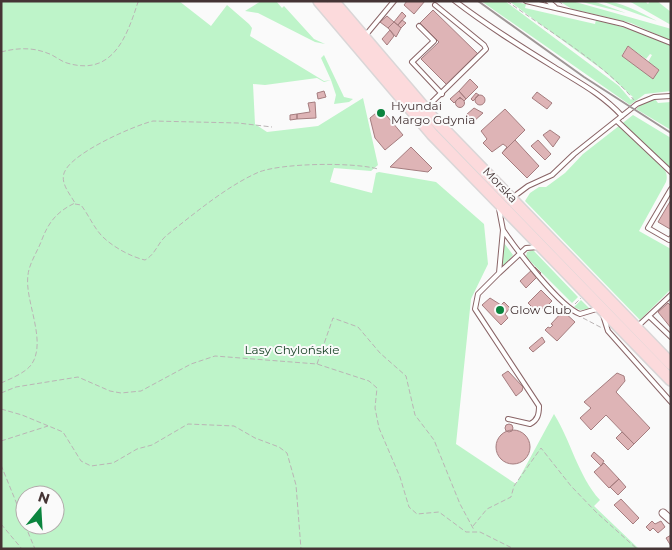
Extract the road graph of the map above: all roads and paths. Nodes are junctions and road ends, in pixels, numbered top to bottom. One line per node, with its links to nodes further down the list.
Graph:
1 (140, 1): 14 (path)
2 (318, 1): 15 (main road, Morska)
3 (333, 1): 12 (main road, Morska)
4 (394, 1): 12 (lane)
5 (455, 1): 20 (lane)
6 (507, 1): 18 (path)
7 (526, 1): 10 (lane)
8 (548, 1): 10 (lane)
9 (435, 5): 16 (lane)
10 (557, 8): 13 (lane)
11 (418, 26): 16 (lane)
12 (363, 38): 15 (main road, Morska)
13 (671, 43)
14 (1, 52)
15 (378, 63): 19 (main road, Morska); 25 (main road, Morska)
16 (442, 94): 19 (lane)
17 (671, 96): 20 (lane)
18 (633, 98)
19 (425, 109): 27 (main road, Morska)
20 (622, 116): 21 (lane)
21 (617, 120): 24 (lane); 27 (lane)
22 (272, 127): 28 (path)
23 (378, 169): 28 (path)
24 (671, 172)
25 (479, 183): 27 (lane); 29 (main road, Morska)
26 (670, 191): 32 (lane)
27 (511, 199): 31 (main road, Morska)
28 (75, 204): 48 (path)
29 (506, 217): 30 (lane); 31 (lane); 33 (main road, Morska)
30 (503, 230): 34 (lane); 35 (lane)
31 (542, 231): 38 (main road, Morska)
32 (671, 238)
33 (542, 247): 34 (lane); 38 (main road, Morska)
34 (519, 253): 35 (lane); 39 (lane)
35 (499, 273): 52 (lane)
36 (671, 295): 41 (lane)
37 (581, 298): 39 (path)
38 (605, 304): 40 (lane); 42 (main road, Morska); 43 (lane); 47 (main road, Morska)
39 (570, 308): 40 (lane)
40 (580, 314): 43 (path)
41 (649, 316): 42 (lane); 44 (lane)
42 (636, 328): 46 (main road, Morska)
43 (608, 331): 50 (lane)
44 (671, 337)
45 (317, 364): 49 (path); 60 (path); 61 (path)
46 (671, 364)
47 (671, 380)
48 (1, 383)
49 (1, 393)
50 (671, 402)
51 (1, 409): 53 (path)
52 (508, 419)
53 (49, 426): 54 (path); 65 (path)
54 (1, 441)
55 (1, 465): 56 (path)
56 (15, 500)
57 (663, 513): 58 (street)
58 (671, 520)
59 (1, 524): 63 (path)
60 (472, 526): 61 (path); 67 (path)
61 (475, 530): 66 (path)
62 (29, 535): 64 (path)
63 (22, 549)
64 (35, 549)
65 (301, 549)
66 (514, 549)
67 (637, 549)

